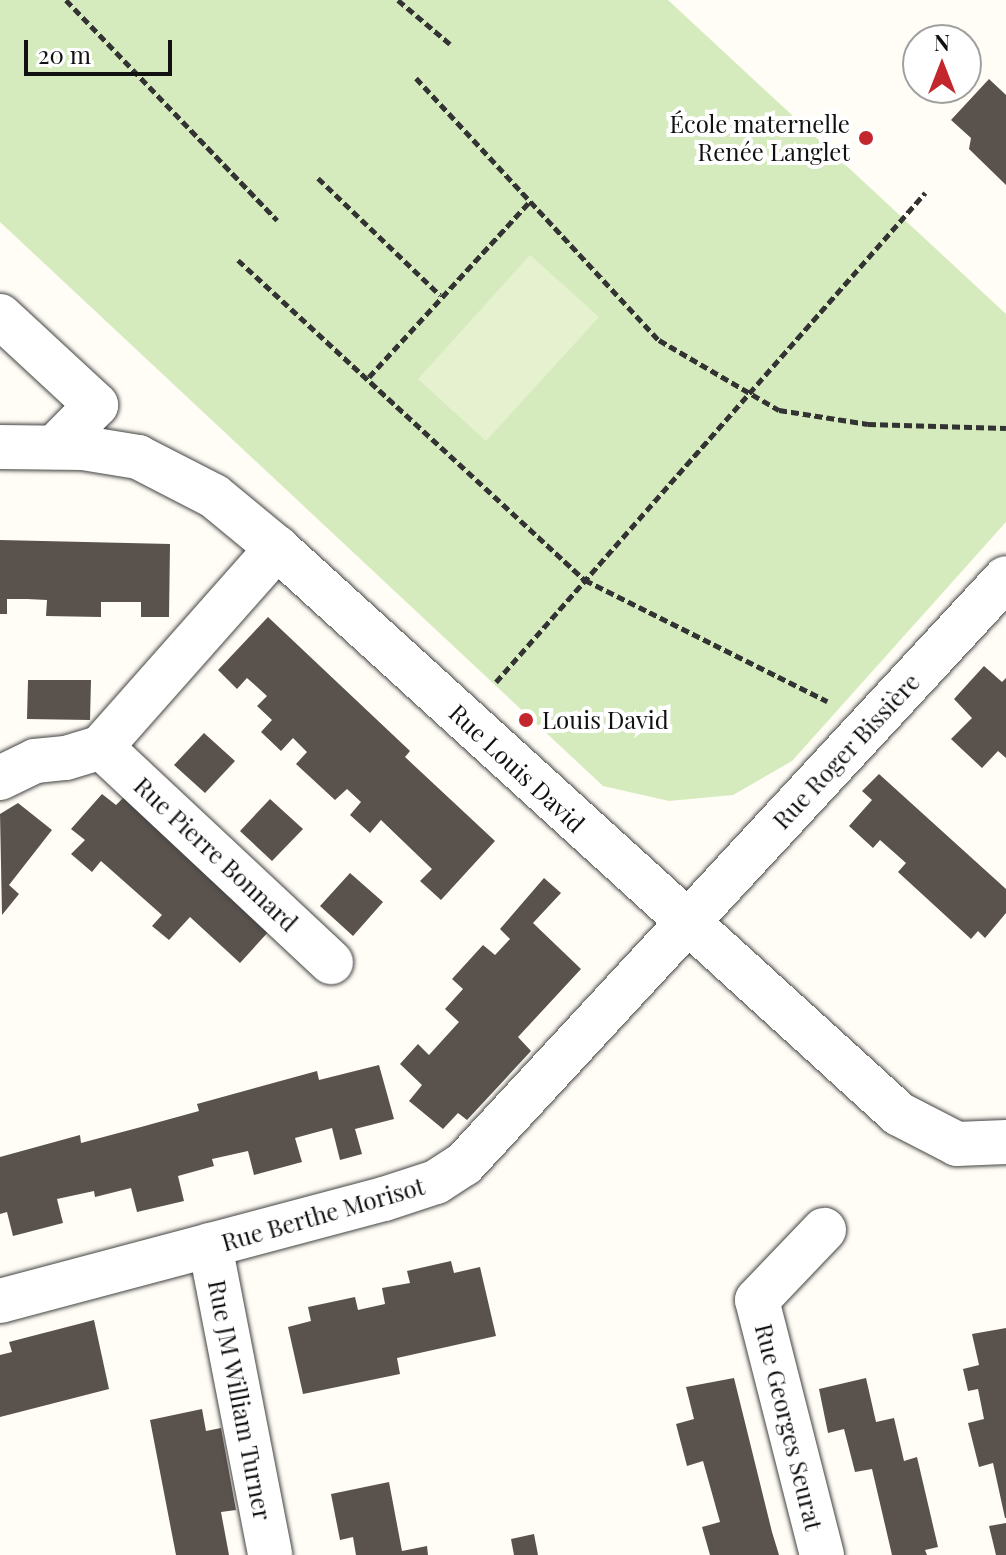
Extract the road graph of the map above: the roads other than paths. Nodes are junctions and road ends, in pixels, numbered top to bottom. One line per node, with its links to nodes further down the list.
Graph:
1 (0, 316): 3 (street)
2 (0, 447): 3 (street, Rue Louis David)
3 (55, 447): 4 (street, Rue Louis David)
4 (277, 548): 6 (street); 8 (street, Rue Louis David)
5 (1006, 578): 8 (street, Rue Roger Bissière)
6 (101, 747): 7 (street); 9 (street, Rue Pierre Bonnard)
7 (0, 778)
8 (686, 924): 10 (street, Rue Louis David); 12 (street, Rue Berthe Morisot)
9 (331, 962)
10 (1006, 1142)
11 (824, 1230): 15 (street, Rue Georges Seurat)
12 (210, 1245): 13 (street, Rue Berthe Morisot); 14 (street, Rue JM William Turner)
13 (0, 1301)
14 (270, 1555)
15 (822, 1555)

